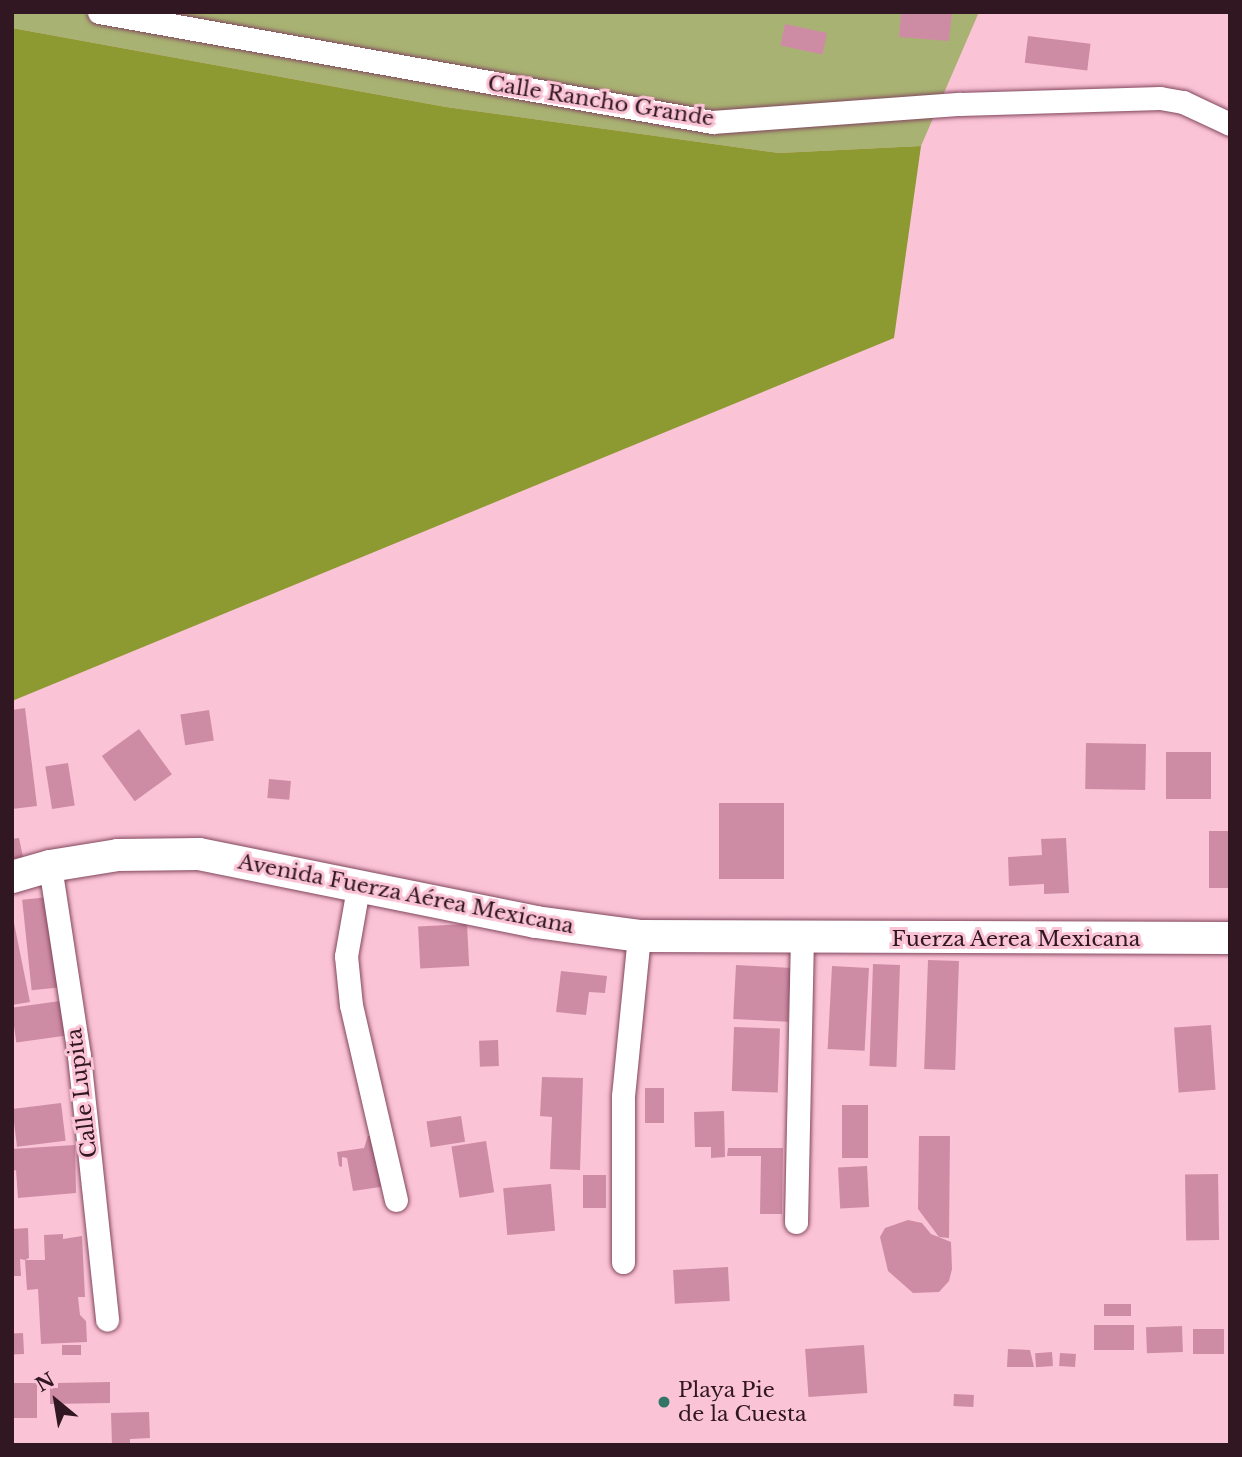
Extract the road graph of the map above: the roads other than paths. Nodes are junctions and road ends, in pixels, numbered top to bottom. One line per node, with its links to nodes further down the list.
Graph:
1 (99, 12): 2 (street, Calle Rancho Grande)
2 (1230, 124)
3 (50, 866): 4 (main road, Avenida Fuerza Aérea Mexicana); 5 (main road, Avenida Fuerza Aérea Mexicana); 12 (street, Calle Lupita)
4 (12, 877)
5 (358, 888): 6 (main road, Avenida Fuerza Aérea Mexicana); 9 (street)
6 (639, 936): 8 (main road, Avenida Fuerza Aérea Mexicana); 11 (street)
7 (1230, 938): 8 (main road, Fuerza Aerea Mexicana)
8 (802, 939): 10 (street)
9 (396, 1200)
10 (796, 1222)
11 (623, 1262)
12 (107, 1320)

